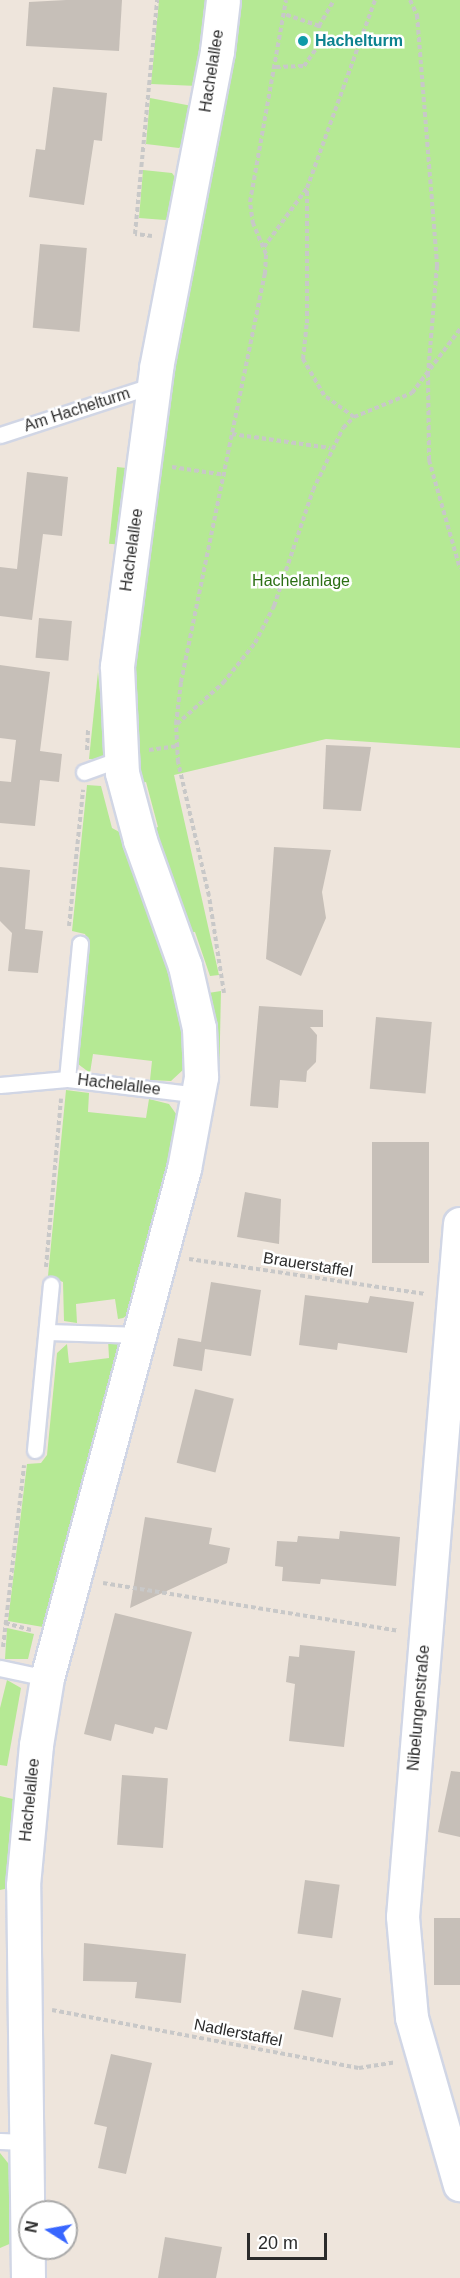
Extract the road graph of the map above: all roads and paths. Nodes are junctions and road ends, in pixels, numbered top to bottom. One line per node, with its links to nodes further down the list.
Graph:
1 (223, 0): 12 (street, Hachelallee)
2 (334, 0): 6 (path)
3 (375, 0): 8 (path)
4 (410, 0): 11 (path)
5 (284, 14): 6 (path)
6 (319, 26): 7 (path)
7 (276, 67)
8 (308, 188): 9 (path); 13 (path)
9 (264, 247)
10 (460, 329): 11 (path)
11 (428, 373): 13 (path); 19 (path)
12 (154, 385): 15 (lane, Am Hachelturm); 17 (street, Hachelallee)
13 (354, 417): 16 (path)
14 (232, 434): 16 (path)
15 (0, 435)
16 (330, 448): 20 (path)
17 (145, 463): 18 (path); 21 (street, Hachelallee)
18 (225, 475)
19 (460, 569)
20 (176, 724)
21 (120, 759): 22 (lane); 26 (street, Hachelallee)
22 (84, 772)
23 (80, 944): 24 (lane, Hachelallee)
24 (67, 1079): 25 (lane); 26 (lane, Hachelallee); 29 (path)
25 (0, 1086)
26 (199, 1095): 28 (street, Hachelallee)
27 (460, 1224): 30 (street, Nibelungenstraße)
28 (159, 1263): 30 (path, Brauerstaffel); 32 (street, Hachelallee)
29 (51, 1285): 31 (lane)
30 (453, 1299): 35 (street, Nibelungenstraße)
31 (48, 1332): 32 (lane); 33 (lane)
32 (141, 1335): 37 (street, Hachelallee)
33 (35, 1450): 36 (path)
34 (101, 1583): 35 (path)
35 (425, 1635): 39 (street, Nibelungenstraße)
36 (0, 1668): 37 (lane)
37 (46, 1678): 38 (street, Hachelallee)
38 (28, 2013): 39 (path, Nadlerstaffel); 40 (street, Hachelallee)
39 (423, 2057): 41 (street, Nibelungenstraße)
40 (13, 2142): 42 (street, Hachelallee)
41 (460, 2185)
42 (28, 2278)

